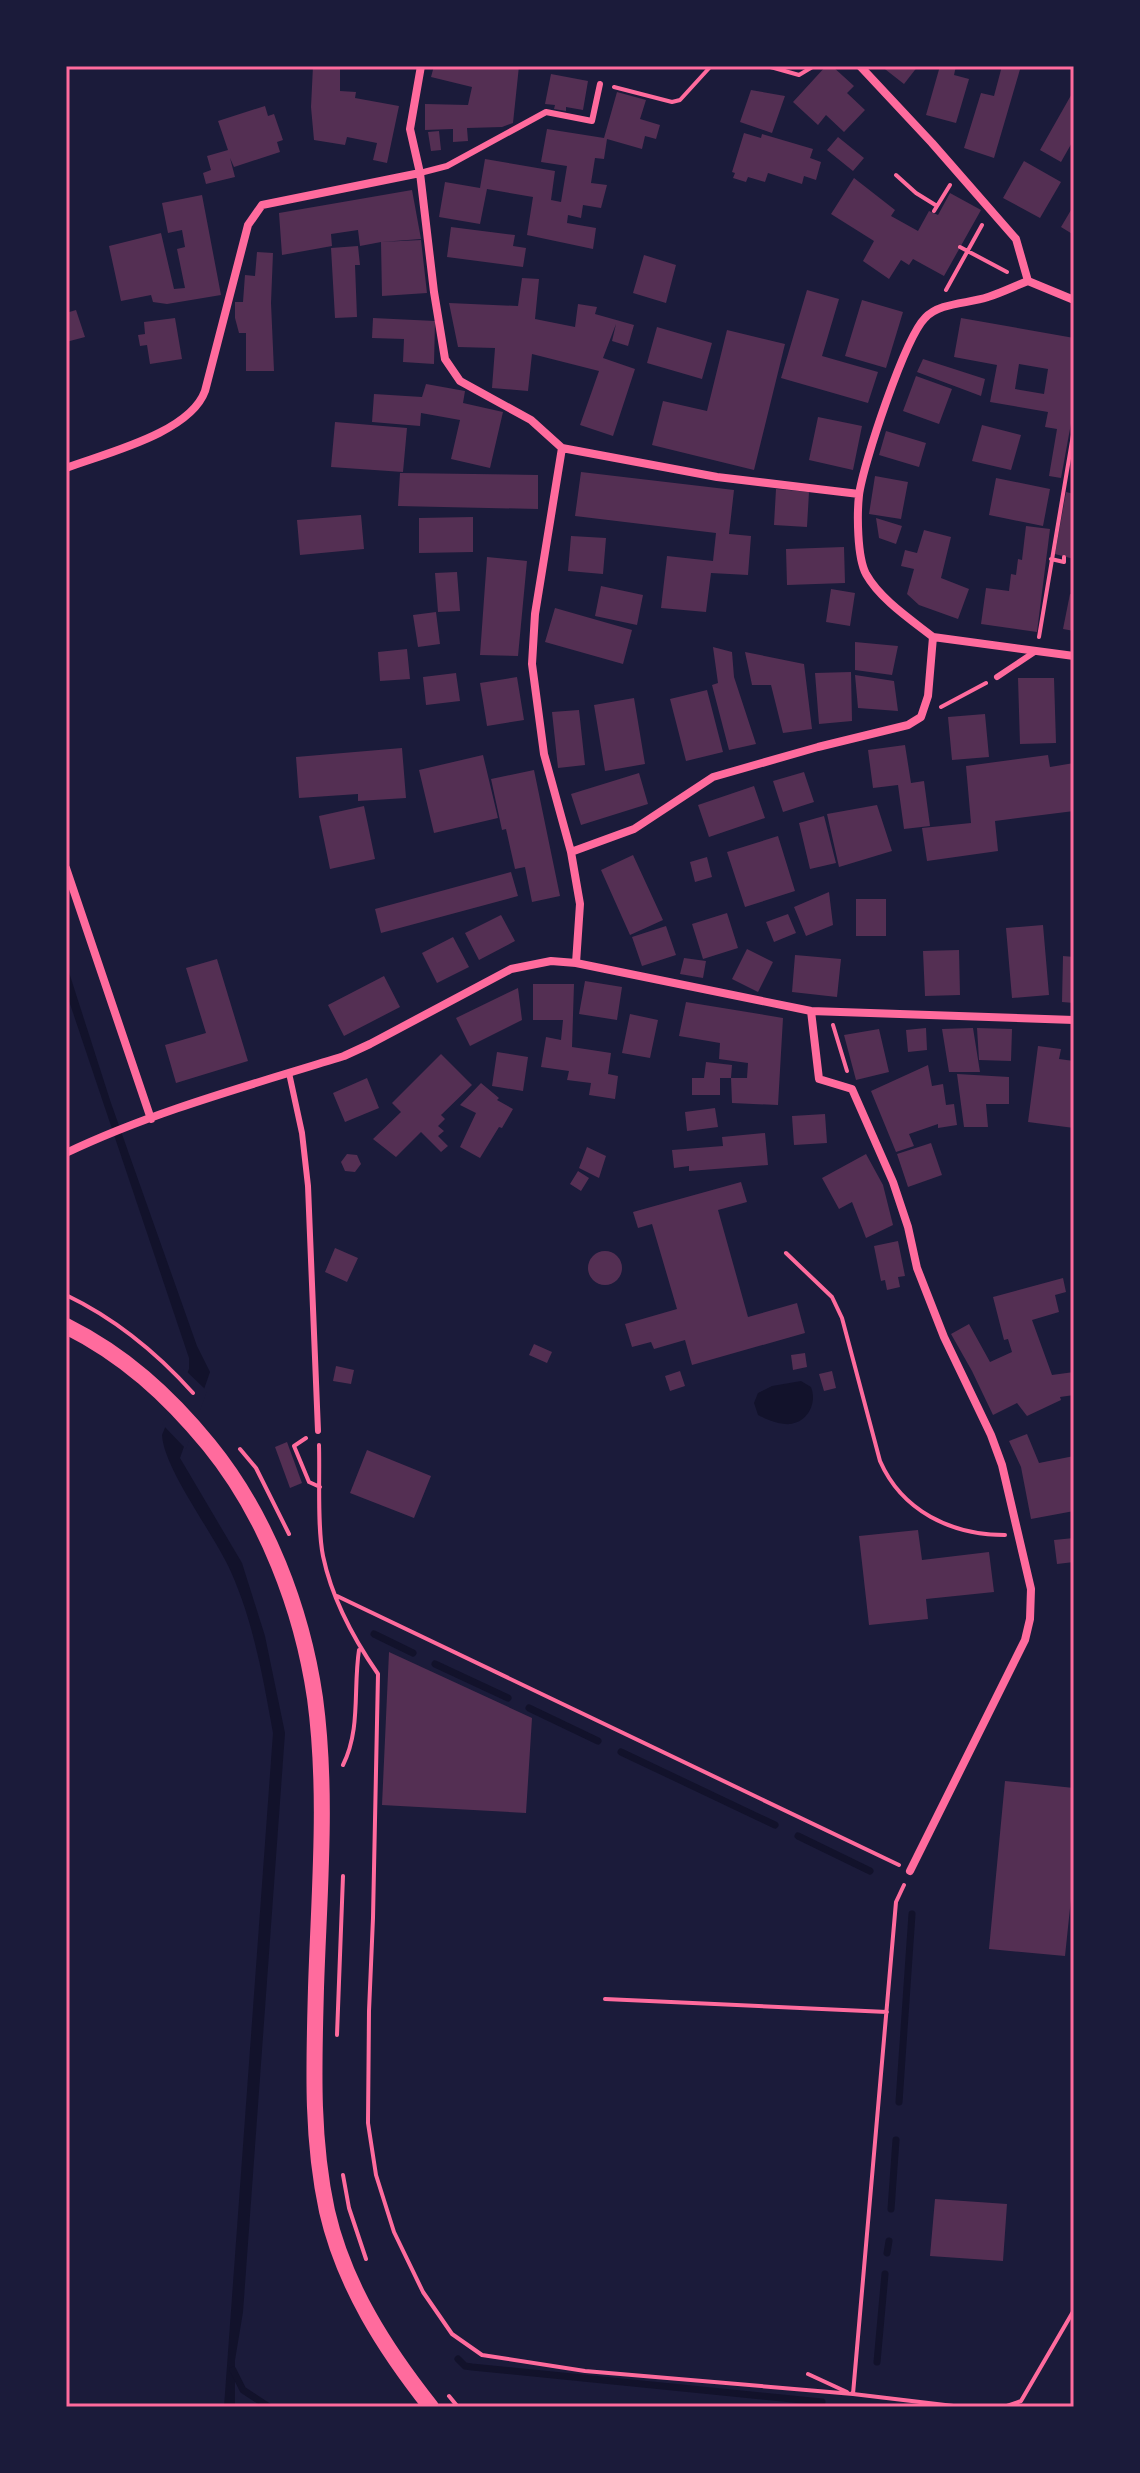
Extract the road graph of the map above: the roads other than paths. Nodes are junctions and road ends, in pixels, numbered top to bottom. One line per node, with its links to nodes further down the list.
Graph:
1 (421, 66): 4 (street)
2 (860, 66): 5 (street)
3 (600, 84): 4 (lane)
4 (420, 173): 7 (street); 8 (street)
5 (1028, 281): 6 (street); 9 (street)
6 (1074, 300)
7 (562, 448): 9 (street); 14 (street)
8 (66, 468)
9 (859, 494): 10 (street)
10 (933, 637): 11 (street); 14 (street)
11 (1036, 651): 12 (street); 13 (lane)
12 (1074, 656)
13 (997, 677)
14 (571, 852): 16 (street)
15 (66, 868): 20 (street)
16 (576, 963): 17 (street); 19 (street)
17 (811, 1011): 18 (street); 24 (street)
18 (1074, 1020)
19 (289, 1073): 20 (street); 23 (lane)
20 (151, 1119): 21 (street)
21 (66, 1153)
22 (66, 1326): 25 (main road)
23 (318, 1431)
24 (910, 1871)
25 (431, 2407)

